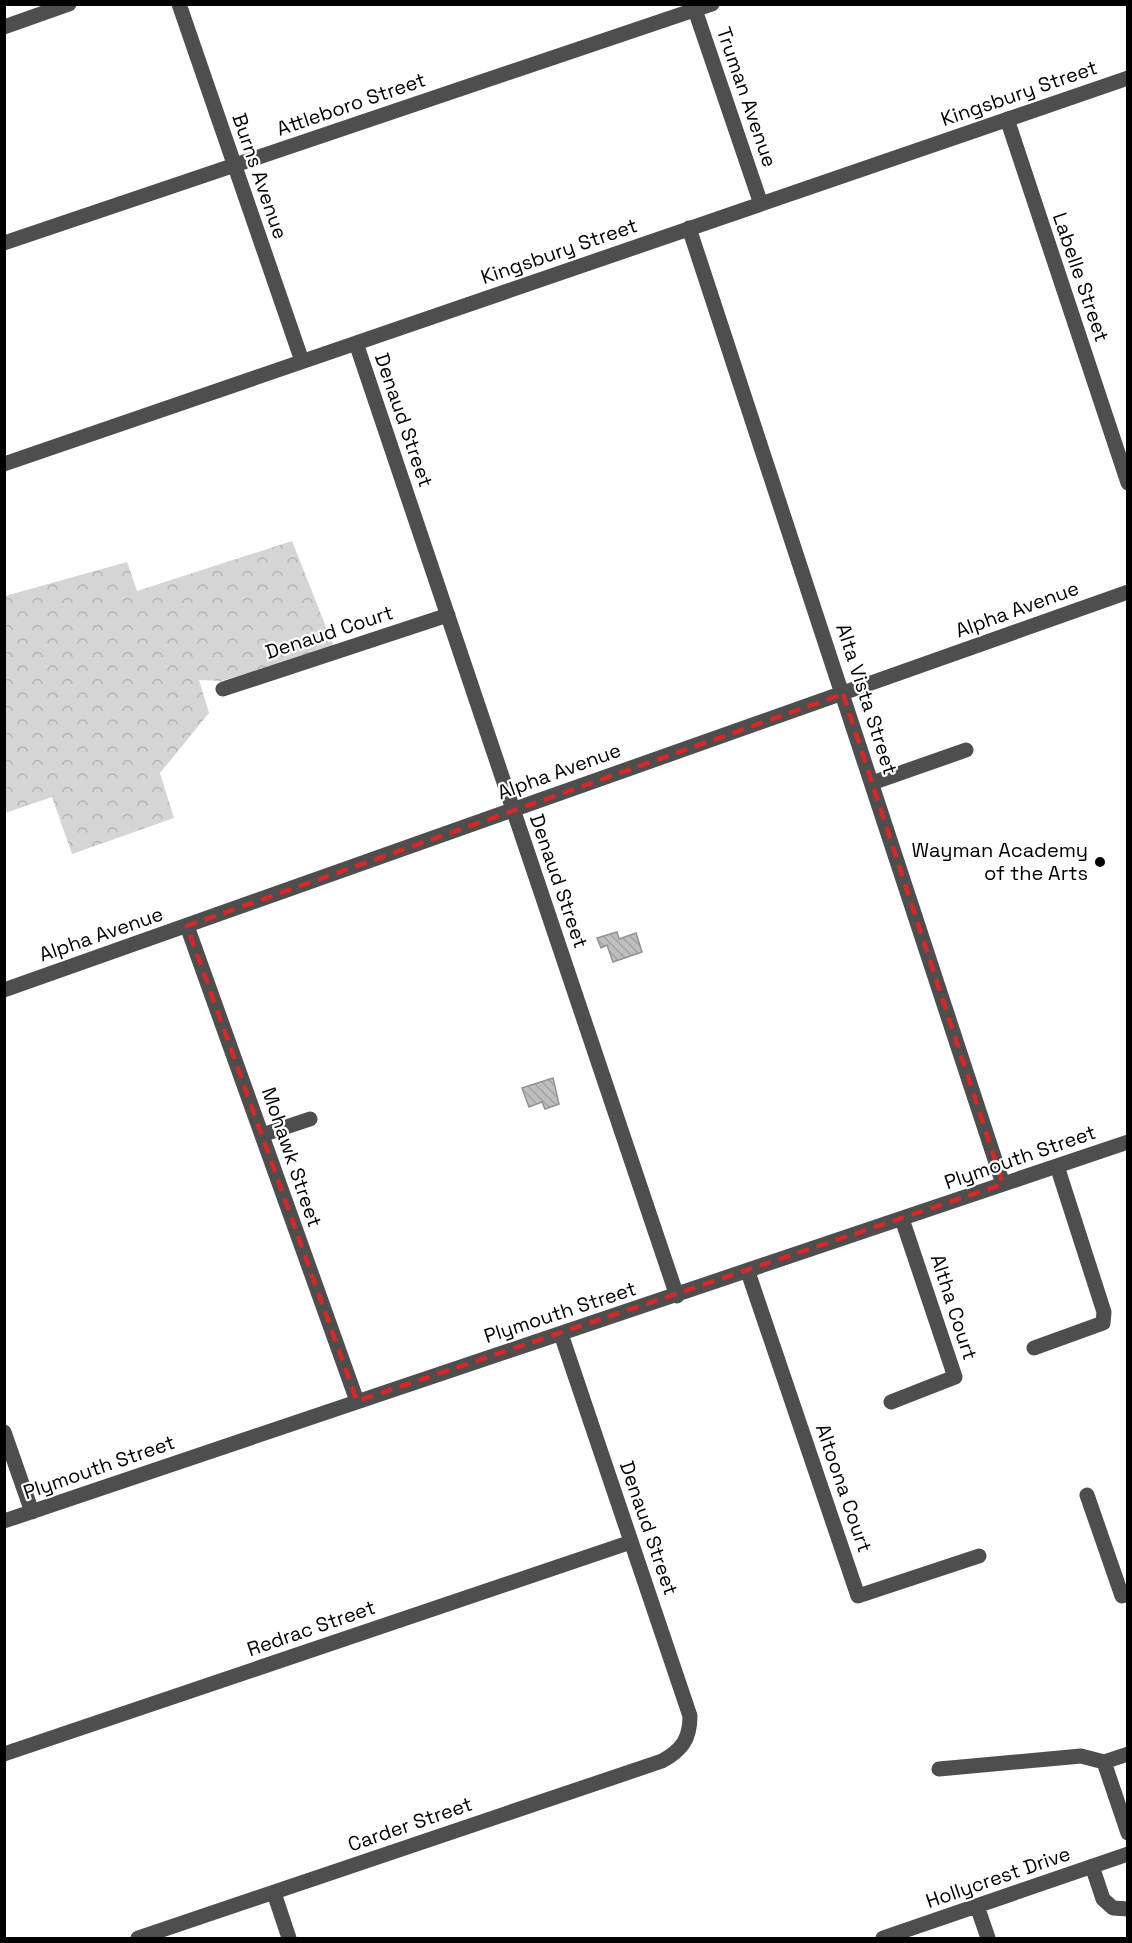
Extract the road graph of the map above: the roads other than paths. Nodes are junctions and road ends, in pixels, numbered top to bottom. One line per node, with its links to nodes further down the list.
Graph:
1 (69, 4): 5 (street)
2 (179, 4): 8 (street, Burns Avenue)
3 (712, 4): 4 (street, Attleboro Street)
4 (694, 7): 8 (street, Attleboro Street); 9 (street, Truman Avenue)
5 (4, 27)
6 (1128, 78): 7 (street, Kingsbury Street)
7 (1007, 119): 9 (street, Kingsbury Street); 15 (street, Labelle Street)
8 (234, 166): 11 (street, Attleboro Street); 13 (street, Burns Avenue)
9 (761, 204): 10 (street, Kingsbury Street)
10 (689, 228): 12 (street, Kingsbury Street); 19 (street, Alta Vista Street)
11 (4, 243)
12 (356, 343): 13 (street, Kingsbury Street); 17 (street, Denaud Street)
13 (302, 361): 14 (street, Kingsbury Street)
14 (4, 464)
15 (1128, 483)
16 (1128, 592): 19 (street, Alpha Avenue)
17 (448, 615): 18 (street, Denaud Court); 22 (street, Denaud Street)
18 (224, 689)
19 (843, 694): 21 (street, Alta Vista Street); 22 (street, Alpha Avenue)
20 (966, 750): 21 (street)
21 (872, 783): 29 (street, Alta Vista Street)
22 (513, 809): 23 (street, Alpha Avenue); 32 (street, Denaud Street)
23 (187, 926): 24 (street, Alpha Avenue); 26 (street, Mohawk Street)
24 (4, 990)
25 (310, 1119): 26 (street)
26 (262, 1135): 35 (street, Mohawk Street)
27 (1128, 1142): 28 (street, Plymouth Street)
28 (1057, 1166): 29 (street, Plymouth Street); 34 (street)
29 (1003, 1184): 30 (street, Plymouth Street)
30 (902, 1219): 31 (street, Plymouth Street); 36 (street, Altha Court)
31 (748, 1272): 32 (street, Plymouth Street); 42 (street, Altoona Court)
32 (676, 1296): 33 (street, Plymouth Street)
33 (561, 1334): 35 (street, Plymouth Street); 41 (street, Denaud Street)
34 (1034, 1348)
35 (357, 1401): 39 (street, Plymouth Street)
36 (891, 1402)
37 (4, 1432): 39 (street)
38 (1087, 1495): 43 (street)
39 (32, 1512): 40 (street, Plymouth Street)
40 (4, 1521)
41 (632, 1542): 44 (street, Denaud Street); 45 (street, Redrac Street)
42 (980, 1556)
43 (1128, 1594)
44 (687, 1737): 52 (street, Carder Street)
45 (4, 1754)
46 (1128, 1754): 47 (street)
47 (1104, 1762): 48 (street); 49 (street)
48 (939, 1769)
49 (1128, 1833)
50 (1128, 1854): 51 (street, Hollycrest Drive)
51 (1092, 1866): 53 (street, Hollycrest Drive); 54 (street)
52 (273, 1893): 55 (street, Carder Street); 56 (street)
53 (977, 1906): 57 (street, Hollycrest Drive); 58 (street)
54 (1128, 1909)
55 (138, 1938)
56 (289, 1938)
57 (883, 1938)
58 (988, 1938)

